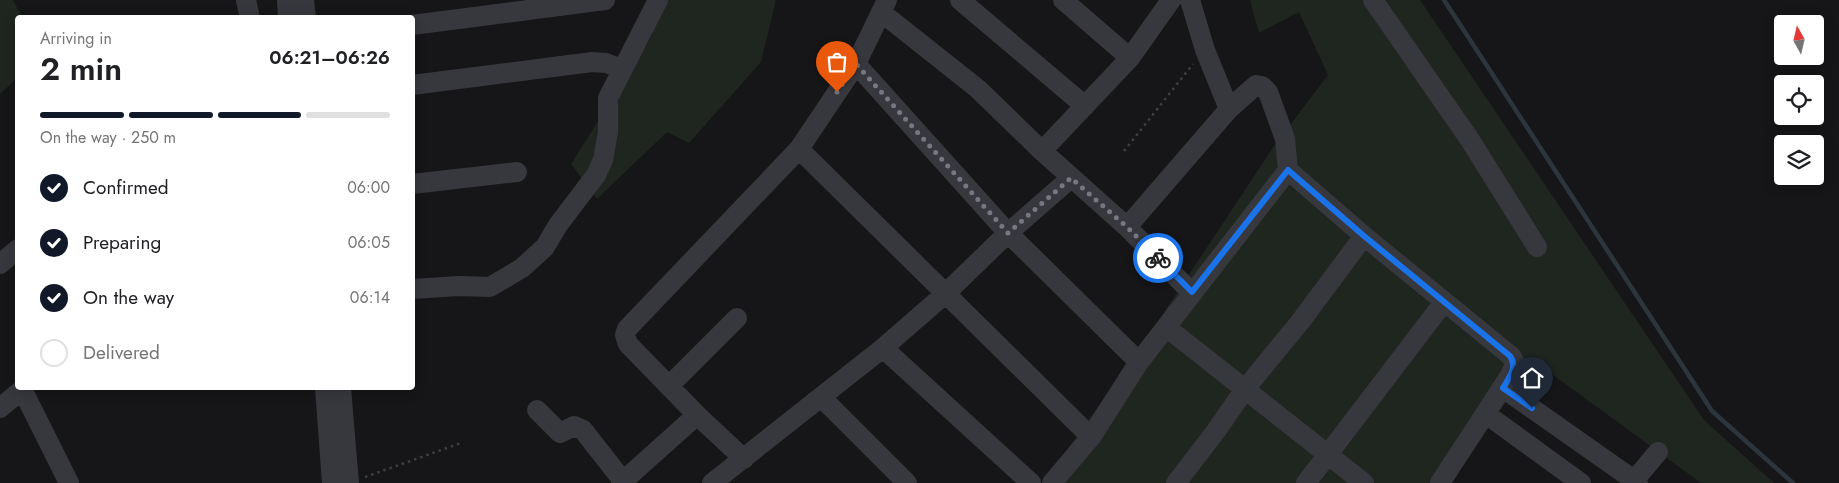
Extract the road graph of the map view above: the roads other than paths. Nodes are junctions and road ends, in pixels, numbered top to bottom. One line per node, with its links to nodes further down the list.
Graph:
1 (246, 0): 12 (street)
2 (287, 0): 13 (street)
3 (304, 0): 14 (street)
4 (606, 0): 15 (street)
5 (655, 0): 18 (street)
6 (960, 0): 20 (street)
7 (1062, 0): 16 (street)
8 (1171, 0): 16 (street)
9 (1190, 0): 21 (street)
10 (1373, 0): 31 (street)
11 (884, 6): 17 (street); 23 (street)
12 (249, 15)
13 (288, 15)
14 (306, 15)
15 (415, 25)
16 (1130, 58): 20 (street)
17 (856, 64): 22 (street); 29 (street)
18 (622, 69): 19 (street); 34 (street)
19 (415, 85)
20 (1085, 106): 23 (street)
21 (1229, 109): 24 (street); 28 (street)
22 (799, 149): 36 (street); 42 (street)
23 (1042, 151): 26 (street)
24 (1288, 170): 30 (street); 35 (street)
25 (517, 172): 27 (street)
26 (1071, 178): 28 (street); 29 (street)
27 (415, 184)
28 (1127, 227): 35 (street)
29 (1008, 233): 36 (street); 41 (street)
30 (1364, 236): 37 (street); 44 (street)
31 (1537, 247)
32 (15, 252): 33 (street)
33 (0, 264)
34 (415, 289)
35 (1192, 292): 39 (street)
36 (945, 294): 40 (street); 54 (street)
37 (1444, 302): 43 (street); 56 (street)
38 (737, 318): 42 (street)
39 (1166, 328): 41 (street); 44 (street)
40 (883, 348): 49 (street); 66 (street)
41 (1140, 362): 54 (street)
42 (669, 386): 53 (street)
43 (1503, 388): 52 (street); 60 (street)
44 (1245, 389): 56 (street); 68 (street)
45 (21, 390): 50 (street)
46 (24, 390): 61 (street)
47 (325, 390): 62 (street)
48 (341, 390): 63 (street)
49 (821, 397): 57 (street); 65 (street)
50 (0, 408)
51 (537, 410): 58 (street)
52 (1486, 414): 59 (street); 71 (street)
53 (697, 415): 57 (street); 58 (street)
54 (1091, 436): 67 (street)
55 (1658, 452): 60 (street)
56 (1328, 455): 69 (street); 70 (street)
57 (744, 459): 64 (street)
58 (622, 482)
59 (1441, 482)
60 (1634, 482)
61 (69, 483)
62 (332, 483)
63 (349, 483)
64 (712, 483)
65 (907, 483)
66 (1031, 483)
67 (1052, 483)
68 (1176, 483)
69 (1306, 483)
70 (1364, 483)
71 (1581, 483)

